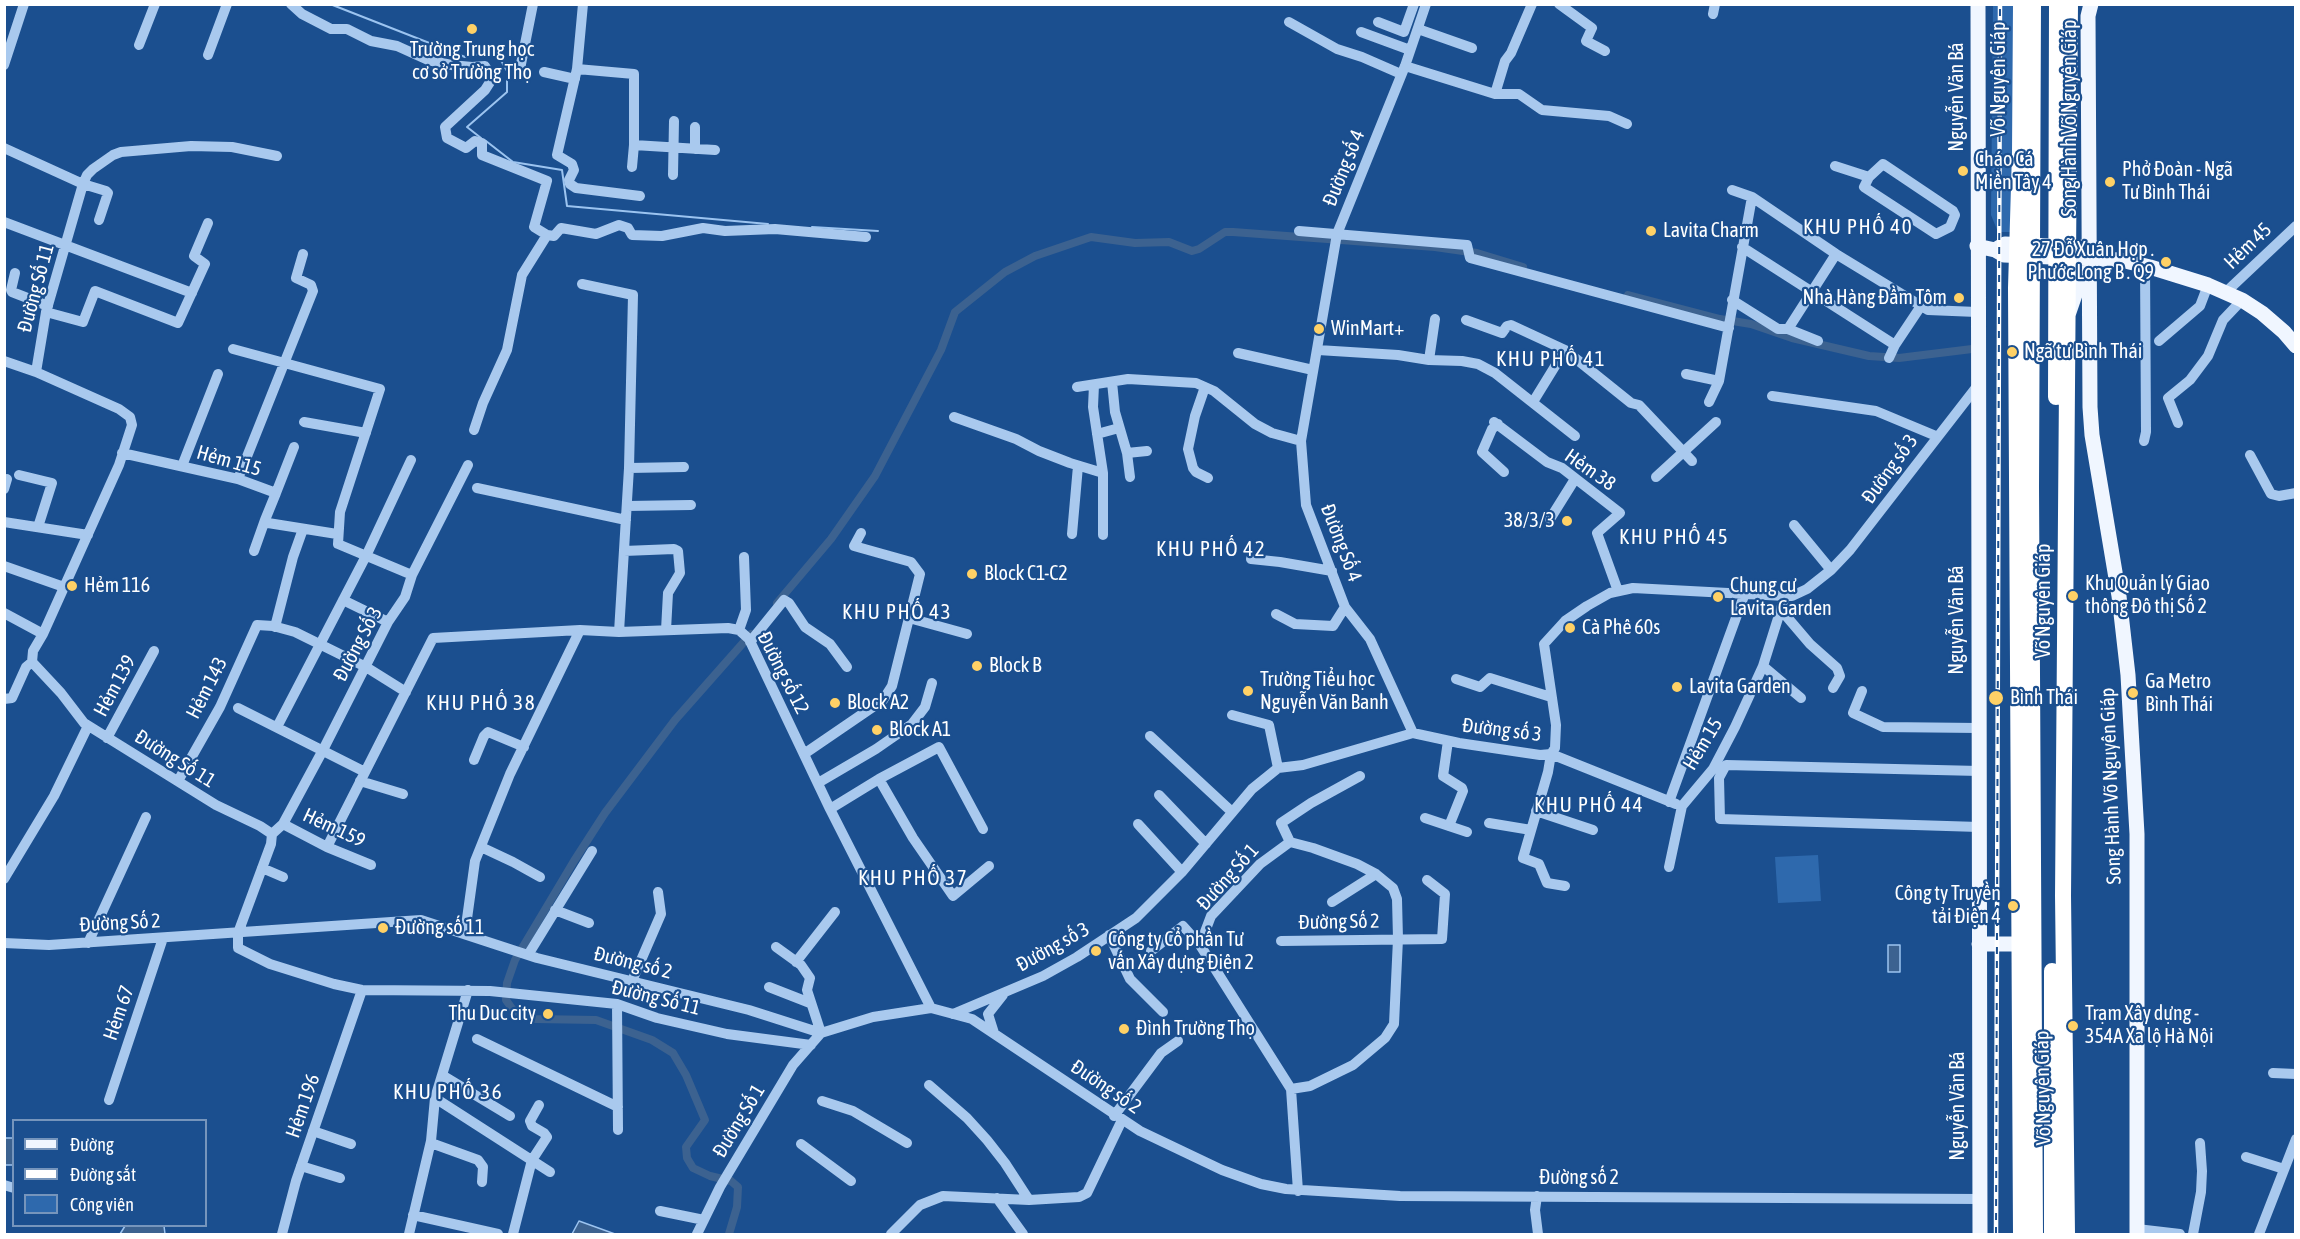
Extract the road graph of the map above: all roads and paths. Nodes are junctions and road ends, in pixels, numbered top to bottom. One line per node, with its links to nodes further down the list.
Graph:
1 (24, 4): 26 (street)
2 (155, 4): 21 (street)
3 (226, 4): 25 (street)
4 (291, 4): 57 (street)
5 (533, 4): 27 (street)
6 (583, 4): 30 (street)
7 (1414, 4): 18 (street)
8 (1426, 4): 19 (street, Đường số 4)
9 (1532, 4): 31 (street)
10 (1559, 4): 24 (street)
11 (1978, 4): 60 (main road, Nguyễn Văn Bá)
12 (2021, 4): 62 (highway, Võ Nguyên Giáp)
13 (2032, 4): 62 (highway, Võ Nguyên Giáp)
14 (2057, 4): 43 (highway, Võ Nguyên Giáp)
15 (2070, 4): 48 (highway, Võ Nguyên Giáp)
16 (2091, 8): 63 (main road, Song Hành Võ Nguyên Giáp); 63 (main road, Song Hành Võ Nguyên Giáp)
17 (1289, 22): 28 (street)
18 (1378, 22)
19 (1418, 29): 22 (street); 23 (street, Đường số 4)
20 (1362, 32): 23 (street)
21 (139, 45)
22 (1472, 48)
23 (1410, 50): 28 (street, Đường số 4)
24 (1605, 51)
25 (208, 55)
26 (4, 64)
27 (520, 69)
28 (1403, 70): 31 (street); 56 (street, Đường số 4)
29 (544, 72): 30 (street)
30 (576, 74): 35 (street); 49 (street)
31 (1495, 94): 33 (street)
32 (674, 121): 36 (street)
33 (1627, 124)
34 (694, 127): 38 (street)
35 (634, 145): 36 (street); 42 (street)
36 (673, 147): 38 (street); 44 (street)
37 (4, 148): 46 (street)
38 (695, 149): 39 (street)
39 (715, 150)
40 (277, 156): 46 (street)
41 (1835, 166): 45 (street)
42 (632, 167)
43 (2058, 172): 48 (highway); 66 (highway, Võ Nguyên Giáp)
44 (673, 176)
45 (1869, 177): 45 (street)
46 (82, 184): 51 (street); 59 (street, Đường Số 11)
47 (1732, 190): 50 (street)
48 (2070, 190): 66 (highway, Võ Nguyên Giáp)
49 (640, 196)
50 (1752, 197): 61 (street); 65 (street)
51 (99, 220)
52 (4, 222): 59 (street)
53 (208, 223): 73 (street)
54 (2295, 226): 72 (street, Hẻm 45)
55 (1299, 231): 56 (street)
56 (1337, 234): 81 (street); 88 (street, Đường số 4)
57 (547, 235): 58 (street); 113 (street)
58 (866, 237)
59 (66, 244): 73 (street); 77 (street, Đường Số 11)
60 (1977, 246): 62 (main road); 78 (main road, Nguyễn Văn Bá)
61 (1743, 247): 71 (street); 74 (street)
62 (2024, 250): 66 (main road); 269 (highway, Võ Nguyên Giáp)
63 (2094, 253): 66 (main road); 67 (main road); 70 (main road); 326 (main road, Song Hành Võ Nguyên Giáp)
64 (303, 254): 94 (street)
65 (1836, 254): 71 (street); 76 (street)
66 (2063, 256): 338 (highway, Võ Nguyên Giáp); 339 (highway, Võ Nguyên Giáp)
67 (2145, 265): 70 (main road); 119 (street)
68 (15, 273): 77 (street)
69 (582, 284): 131 (street)
70 (2205, 284): 72 (main road); 84 (street)
71 (1810, 292): 82 (street); 85 (street)
72 (2226, 292): 75 (main road)
73 (192, 293): 77 (street)
74 (1732, 300): 81 (street); 82 (street)
75 (2242, 300): 86 (main road); 111 (street)
76 (1921, 306): 78 (street); 85 (street)
77 (47, 309): 96 (street, Đường Số 11)
78 (1977, 312): 102 (main road, Nguyễn Văn Bá)
79 (1435, 319): 92 (street)
80 (1466, 320): 89 (street)
81 (1729, 328): 99 (street)
82 (1788, 329): 83 (street)
83 (1818, 341)
84 (2160, 341)
85 (1895, 345): 91 (street)
86 (2295, 346)
87 (233, 349): 94 (street)
88 (1318, 350): 92 (street); 95 (street, Đường Số 4)
89 (1565, 350): 106 (street); 125 (street)
90 (1239, 353): 95 (street)
91 (1889, 358)
92 (1429, 360): 106 (street)
93 (4, 361): 96 (street)
94 (284, 363): 114 (street); 139 (street)
95 (1313, 370): 118 (street, Đường Số 4)
96 (36, 372): 122 (street)
97 (218, 374): 128 (street)
98 (1686, 374): 99 (street)
99 (1719, 381): 107 (street)
100 (1112, 382): 101 (street); 104 (street); 112 (street)
101 (1094, 384): 103 (street); 115 (street)
102 (1977, 385): 117 (street, Đường số 3); 203 (main road, Nguyễn Văn Bá)
103 (1077, 387)
104 (1205, 387): 118 (street); 137 (street)
105 (1772, 396): 117 (street)
106 (1533, 402): 116 (street)
107 (1709, 402)
108 (954, 417): 129 (street)
109 (304, 422): 114 (street)
110 (1716, 422): 125 (street)
111 (2178, 423)
112 (1119, 428): 115 (street); 123 (street)
113 (474, 430)
114 (366, 433): 153 (street)
115 (1097, 434): 133 (street)
116 (1575, 436)
117 (1936, 436): 163 (street, Đường số 3)
118 (1301, 441): 164 (street, Đường Số 4)
119 (2144, 441)
120 (294, 447): 141 (street, Hẻm 115)
121 (1147, 452): 123 (street)
122 (122, 453): 128 (street, Hẻm 115); 155 (street)
123 (1127, 453): 135 (street)
124 (2250, 455): 142 (street)
125 (1688, 456): 136 (street)
126 (411, 460): 159 (street)
127 (468, 465): 165 (street, Đường Số 3)
128 (182, 466): 139 (street, Hẻm 115)
129 (1078, 466): 133 (street); 154 (street)
130 (684, 467): 131 (street)
131 (628, 468): 144 (street)
132 (1504, 472): 138 (street, Hẻm 38)
133 (1103, 473): 156 (street)
134 (20, 475): 150 (street)
135 (1130, 477)
136 (1656, 477)
137 (1208, 478)
138 (1575, 478): 145 (street); 167 (street, Hẻm 38)
139 (238, 479): 141 (street, Hẻm 115)
140 (477, 489): 147 (street)
141 (276, 493): 146 (street)
142 (2295, 493)
143 (691, 505): 144 (street)
144 (627, 506): 147 (street)
145 (1550, 519)
146 (266, 520): 151 (street); 157 (street)
147 (626, 520): 158 (street)
148 (4, 522): 150 (street)
149 (1794, 525): 163 (street)
150 (38, 527): 155 (street)
151 (303, 529): 153 (street); 177 (street)
152 (861, 533): 175 (street)
153 (337, 534): 159 (street)
154 (1072, 534)
155 (88, 535): 166 (street)
156 (1103, 535)
157 (254, 551)
158 (624, 551): 179 (street); 181 (street)
159 (367, 554): 165 (street); 170 (street)
160 (744, 557): 180 (street)
161 (1251, 559): 164 (street)
162 (4, 566): 166 (street)
163 (1831, 570): 169 (street, Đường số 3)
164 (1332, 571): 171 (street, Đường Số 4)
165 (412, 575): 176 (street, Đường Số 3)
166 (64, 587): 182 (street)
167 (1618, 591): 168 (street, Đường số 3); 196 (street, Đường số 3)
168 (1745, 593): 169 (street, Đường số 3); 222 (street)
169 (1785, 596): 172 (street, Hẻm 15)
170 (343, 600): 176 (street); 185 (street)
171 (1345, 607): 174 (street); 204 (street, Đường Số 4)
172 (1781, 610): 188 (street, Hẻm 15); 193 (street)
173 (4, 613): 182 (street)
174 (1276, 614)
175 (909, 618): 183 (street); 210 (street)
176 (388, 622): 189 (street, Đường Số 3)
177 (275, 627): 185 (street); 218 (street, Hẻm 143)
178 (580, 630): 181 (street, Đường số 12); 195 (street, Đường số 12); 208 (street)
179 (666, 630): 180 (street, Đường số 12); 181 (street, Đường số 12)
180 (739, 630): 184 (street, Đường số 12)
181 (619, 632)
182 (43, 634): 187 (street)
183 (967, 634)
184 (750, 641): 190 (street); 210 (street, Đường số 12)
185 (320, 645): 189 (street); 202 (street)
186 (153, 651): 206 (street, Hẻm 139)
187 (32, 662): 198 (street); 201 (street, Đường Số 11)
188 (1763, 666): 197 (street); 223 (street, Hẻm 15)
189 (366, 667): 195 (street); 209 (street, Đường Số 3)
190 (847, 667)
191 (1456, 680): 196 (street)
192 (932, 683): 219 (street)
193 (1833, 688)
194 (1862, 691): 203 (street)
195 (406, 692): 215 (street)
196 (1551, 697): 211 (street, Đường số 3)
197 (1801, 698)
198 (4, 699)
199 (238, 708): 202 (street)
200 (1232, 715): 213 (street)
201 (88, 726): 206 (street, Đường Số 11); 252 (street)
202 (277, 727): 209 (street)
203 (1978, 728): 214 (main road, Nguyễn Văn Bá)
204 (1413, 733): 207 (street, Đường số 3); 213 (street, Đường số 3)
205 (1150, 736): 226 (street)
206 (107, 738): 218 (street, Đường Số 11)
207 (1448, 741): 211 (street, Đường số 3); 232 (street)
208 (524, 747): 212 (street); 242 (street)
209 (324, 750): 215 (street); 230 (street, Đường Số 3)
210 (804, 754): 219 (street, Đường số 12)
211 (1551, 754): 222 (street); 225 (street)
212 (474, 760)
213 (1278, 768): 226 (street, Đường số 3)
214 (1978, 771): 233 (main road, Nguyễn Văn Bá); 233 (street)
215 (363, 776): 220 (street); 241 (street)
216 (1360, 776): 239 (street)
217 (879, 779): 224 (street); 234 (street); 245 (street)
218 (178, 781): 238 (street, Đường Số 11)
219 (818, 783): 224 (street, Đường số 12)
220 (403, 794)
221 (1159, 795): 240 (street)
222 (1669, 802): 223 (street)
223 (1682, 806): 246 (street)
224 (830, 809): 282 (street, Đường số 12)
225 (1536, 811): 235 (street); 236 (street)
226 (1232, 812): 240 (street, Đường số 3)
227 (146, 817): 267 (street)
228 (1425, 818): 232 (street)
229 (1489, 823): 235 (street)
230 (283, 824): 238 (street, Đường Số 3); 241 (street, Hẻm 159)
231 (1138, 824): 248 (street)
232 (1449, 826): 237 (street)
233 (1979, 826): 268 (main road, Nguyễn Văn Bá)
234 (983, 829)
235 (1531, 830): 254 (street)
236 (1593, 830)
237 (1467, 832)
238 (272, 834): 247 (street)
239 (1290, 842): 249 (street, Đường Số 1); 270 (street, Đường Số 1)
240 (1206, 844): 248 (street, Đường số 3)
241 (327, 847): 244 (street, Hẻm 159)
242 (481, 847): 251 (street); 261 (street)
243 (592, 851): 257 (street)
244 (371, 864)
245 (989, 866)
246 (1669, 867)
247 (262, 868): 250 (street); 260 (street)
248 (1182, 872): 262 (street, Đường số 3)
249 (1376, 874): 256 (street); 264 (street, Đường Số 1)
250 (283, 877)
251 (540, 877)
252 (4, 879)
253 (1427, 880): 264 (street, Đường Số 2)
254 (1565, 886)
255 (658, 892): 275 (street)
256 (1332, 902)
257 (555, 910): 259 (street); 273 (street)
258 (835, 912): 274 (street)
259 (589, 923)
260 (238, 933): 261 (street, Đường số 2); 263 (street, Đường Số 2); 277 (street, Đường Số 11)
261 (465, 933): 273 (street, Đường số 2)
262 (1109, 935): 279 (street, Đường số 3); 283 (street)
263 (163, 938): 267 (street, Đường Số 2); 296 (street, Hẻm 67)
264 (1398, 939): 265 (street, Đường Số 2); 294 (street)
265 (1281, 941)
266 (4, 943): 267 (street, Đường Số 2)
267 (88, 943)
268 (1979, 944): 269 (main road); 321 (main road, Nguyễn Văn Bá)
269 (2027, 944): 336 (highway, Võ Nguyên Giáp); 337 (highway, Võ Nguyên Giáp)
270 (1200, 945): 272 (street); 294 (street)
271 (776, 947): 274 (street)
272 (1151, 951)
273 (528, 954): 275 (street, Đường số 2)
274 (796, 962): 280 (street)
275 (632, 981): 285 (street, Đường số 2)
276 (769, 987): 280 (street)
277 (362, 990): 278 (street, Đường Số 11); 303 (street, Hẻm 196)
278 (468, 990): 281 (street, Đường Số 11); 292 (street)
279 (1005, 992): 284 (street, Đường số 3); 286 (street)
280 (810, 1003): 285 (street)
281 (617, 1004): 289 (street, Đường Số 11); 299 (street)
282 (931, 1008): 284 (street, Đường số 2); 285 (street, Đường số 2)
283 (1163, 1012)
284 (953, 1014): 286 (street, Đường số 2)
285 (821, 1033): 289 (street, Đường Số 1)
286 (994, 1034): 301 (street, Đường số 2)
287 (477, 1039): 299 (street)
288 (1178, 1041): 301 (street)
289 (811, 1045): 325 (street, Đường Số 1)
290 (2273, 1073): 291 (street)
291 (2295, 1074)
292 (442, 1075): 295 (street); 300 (street)
293 (929, 1085): 322 (street)
294 (1291, 1089): 318 (street)
295 (435, 1098): 305 (street); 311 (street)
296 (109, 1100)
297 (822, 1101): 306 (street)
298 (539, 1105): 311 (street)
299 (618, 1107): 302 (street)
300 (510, 1116)
301 (1118, 1118): 318 (street, Đường số 2); 322 (street)
302 (618, 1130)
303 (313, 1131): 308 (street); 312 (street, Hẻm 196)
304 (2295, 1139): 313 (street)
305 (430, 1143): 317 (street); 324 (street)
306 (907, 1143)
307 (2200, 1143): 341 (street)
308 (351, 1144)
309 (801, 1144): 316 (street)
310 (2246, 1157): 313 (street)
311 (532, 1160): 314 (street); 330 (street)
312 (301, 1166): 315 (street); 327 (street, Hẻm 196)
313 (2284, 1169): 342 (street)
314 (550, 1172)
315 (340, 1178)
316 (851, 1181)
317 (482, 1182)
318 (1298, 1191): 319 (street, Đường số 2)
319 (1537, 1196): 321 (street, Đường số 2); 334 (street)
320 (997, 1198): 322 (street); 332 (street); 333 (street)
321 (1980, 1199): 335 (main road, Nguyễn Văn Bá)
322 (1029, 1200)
323 (660, 1211): 325 (street)
324 (413, 1215): 328 (street); 329 (street)
325 (704, 1220): 331 (street, Đường Số 1)
326 (2137, 1232): 340 (street)
327 (282, 1234)
328 (409, 1234)
329 (498, 1234)
330 (513, 1234)
331 (698, 1234)
332 (893, 1234)
333 (1023, 1234)
334 (1538, 1234)
335 (1980, 1234)
336 (2021, 1234)
337 (2035, 1234)
338 (2052, 1234)
339 (2067, 1234)
340 (2180, 1234)
341 (2193, 1234)
342 (2259, 1234)

